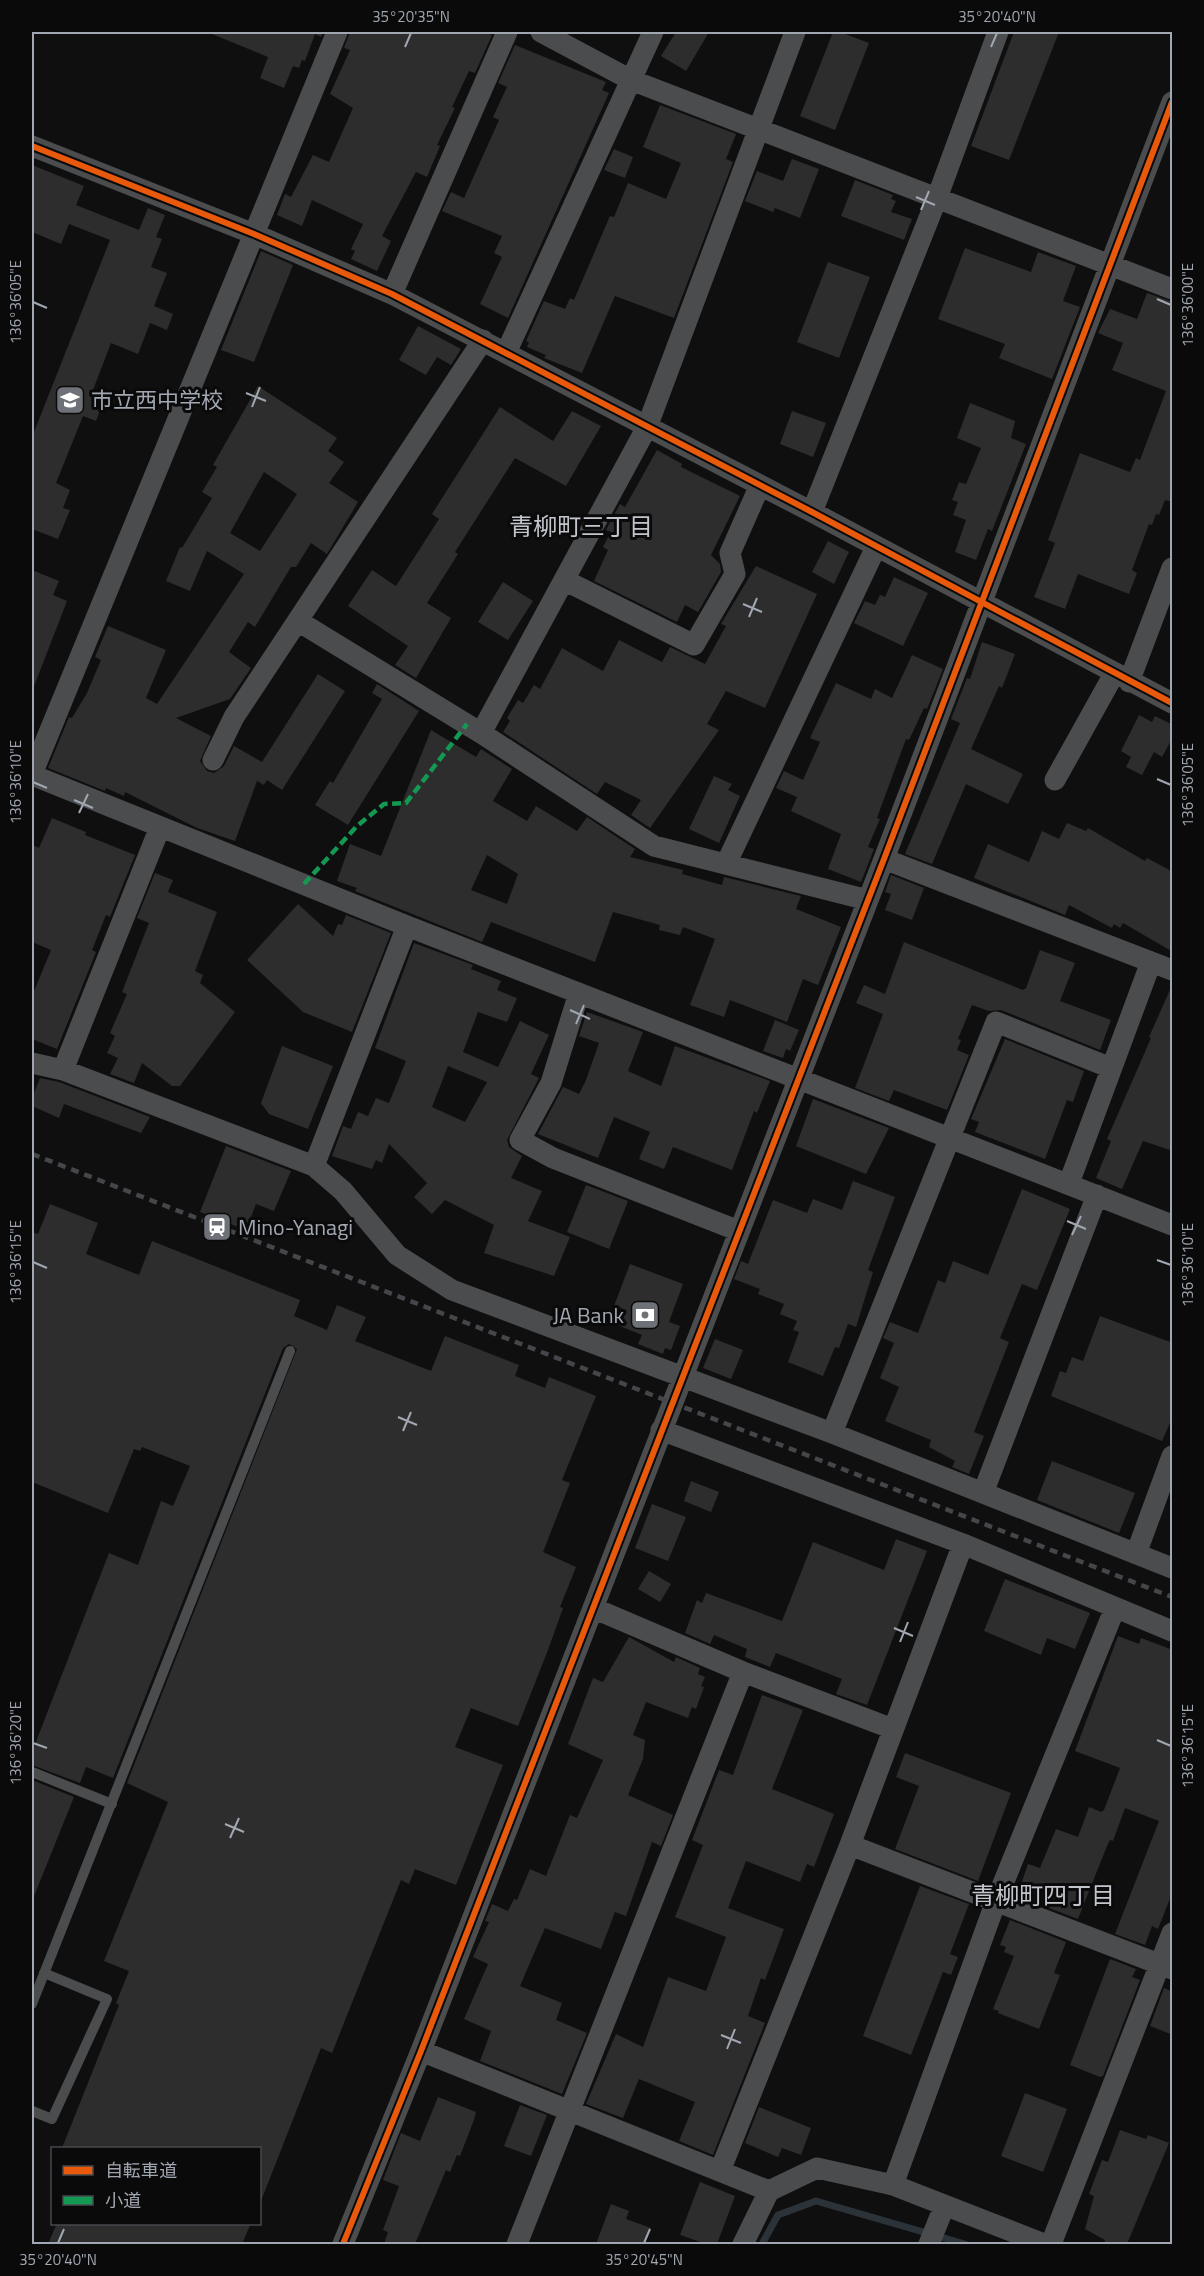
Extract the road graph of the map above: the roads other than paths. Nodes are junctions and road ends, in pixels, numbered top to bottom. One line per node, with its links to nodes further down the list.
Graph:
1 (337, 32): 12 (street)
2 (507, 32): 15 (street)
3 (541, 32): 7 (street)
4 (653, 32): 7 (street)
5 (795, 32): 9 (street)
6 (998, 32): 11 (street)
7 (632, 80): 9 (street); 17 (street)
8 (1173, 102): 13 (street)
9 (759, 130): 11 (street); 18 (street)
10 (32, 146): 12 (street)
11 (937, 198): 13 (street); 20 (street)
12 (254, 234): 15 (street); 30 (street)
13 (1109, 265): 14 (street); 24 (street)
14 (1173, 289)
15 (392, 294): 16 (street)
16 (483, 340): 17 (street); 25 (street)
17 (506, 352): 18 (street)
18 (647, 427): 19 (street); 23 (street)
19 (760, 485): 20 (street); 23 (street)
20 (812, 512): 21 (street)
21 (876, 547): 24 (street); 34 (street)
22 (1173, 568): 26 (street)
23 (564, 580): 28 (street)
24 (982, 603): 26 (street); 33 (street)
25 (298, 621): 28 (street); 29 (street)
26 (1121, 678): 27 (street); 31 (street)
27 (1173, 704)
28 (481, 733): 34 (street)
29 (213, 760)
30 (32, 775): 32 (street)
31 (1055, 780)
32 (160, 827): 36 (street); 42 (street)
33 (884, 859): 35 (street); 37 (street)
34 (726, 864): 35 (street)
35 (868, 900): 43 (street)
36 (407, 926): 39 (street); 45 (street)
37 (1151, 962): 38 (street); 41 (street)
38 (1173, 970)
39 (579, 993): 43 (street); 49 (street)
40 (32, 1063): 42 (street)
41 (1111, 1068): 44 (street); 46 (street)
42 (63, 1070): 45 (street)
43 (799, 1078): 44 (street); 49 (street)
44 (949, 1136): 46 (street); 53 (street)
45 (314, 1166): 51 (street)
46 (1069, 1183): 47 (street)
47 (1097, 1195): 48 (street); 55 (street)
48 (1173, 1225)
49 (739, 1231): 51 (street)
50 (290, 1351): 65 (lane)
51 (682, 1376): 52 (street); 53 (street)
52 (661, 1430): 56 (street); 59 (street)
53 (832, 1433): 55 (street)
54 (1173, 1456): 57 (street)
55 (983, 1493): 57 (street)
56 (963, 1544): 60 (street); 63 (street)
57 (1136, 1554): 58 (street)
58 (1173, 1568)
59 (593, 1608): 62 (street); 72 (street)
60 (1115, 1608): 61 (street); 67 (street)
61 (1173, 1631)
62 (743, 1672): 63 (street); 74 (street)
63 (893, 1729): 66 (street)
64 (32, 1772): 65 (lane)
65 (112, 1804): 70 (lane)
66 (850, 1845): 67 (street); 75 (street)
67 (996, 1901): 69 (street); 76 (street)
68 (1173, 1933): 69 (street)
69 (1166, 1967): 84 (street)
70 (44, 1973): 71 (lane); 73 (lane)
71 (32, 2004)
72 (421, 2051): 74 (street); 79 (street)
73 (32, 2112)
74 (569, 2112): 75 (street); 80 (street)
75 (720, 2170): 77 (street)
76 (893, 2185): 77 (street); 78 (street)
77 (769, 2192): 81 (street)
78 (941, 2215): 82 (street); 83 (street)
79 (343, 2244)
80 (517, 2244)
81 (743, 2244)
82 (929, 2244)
83 (1044, 2244)
84 (1051, 2244)

